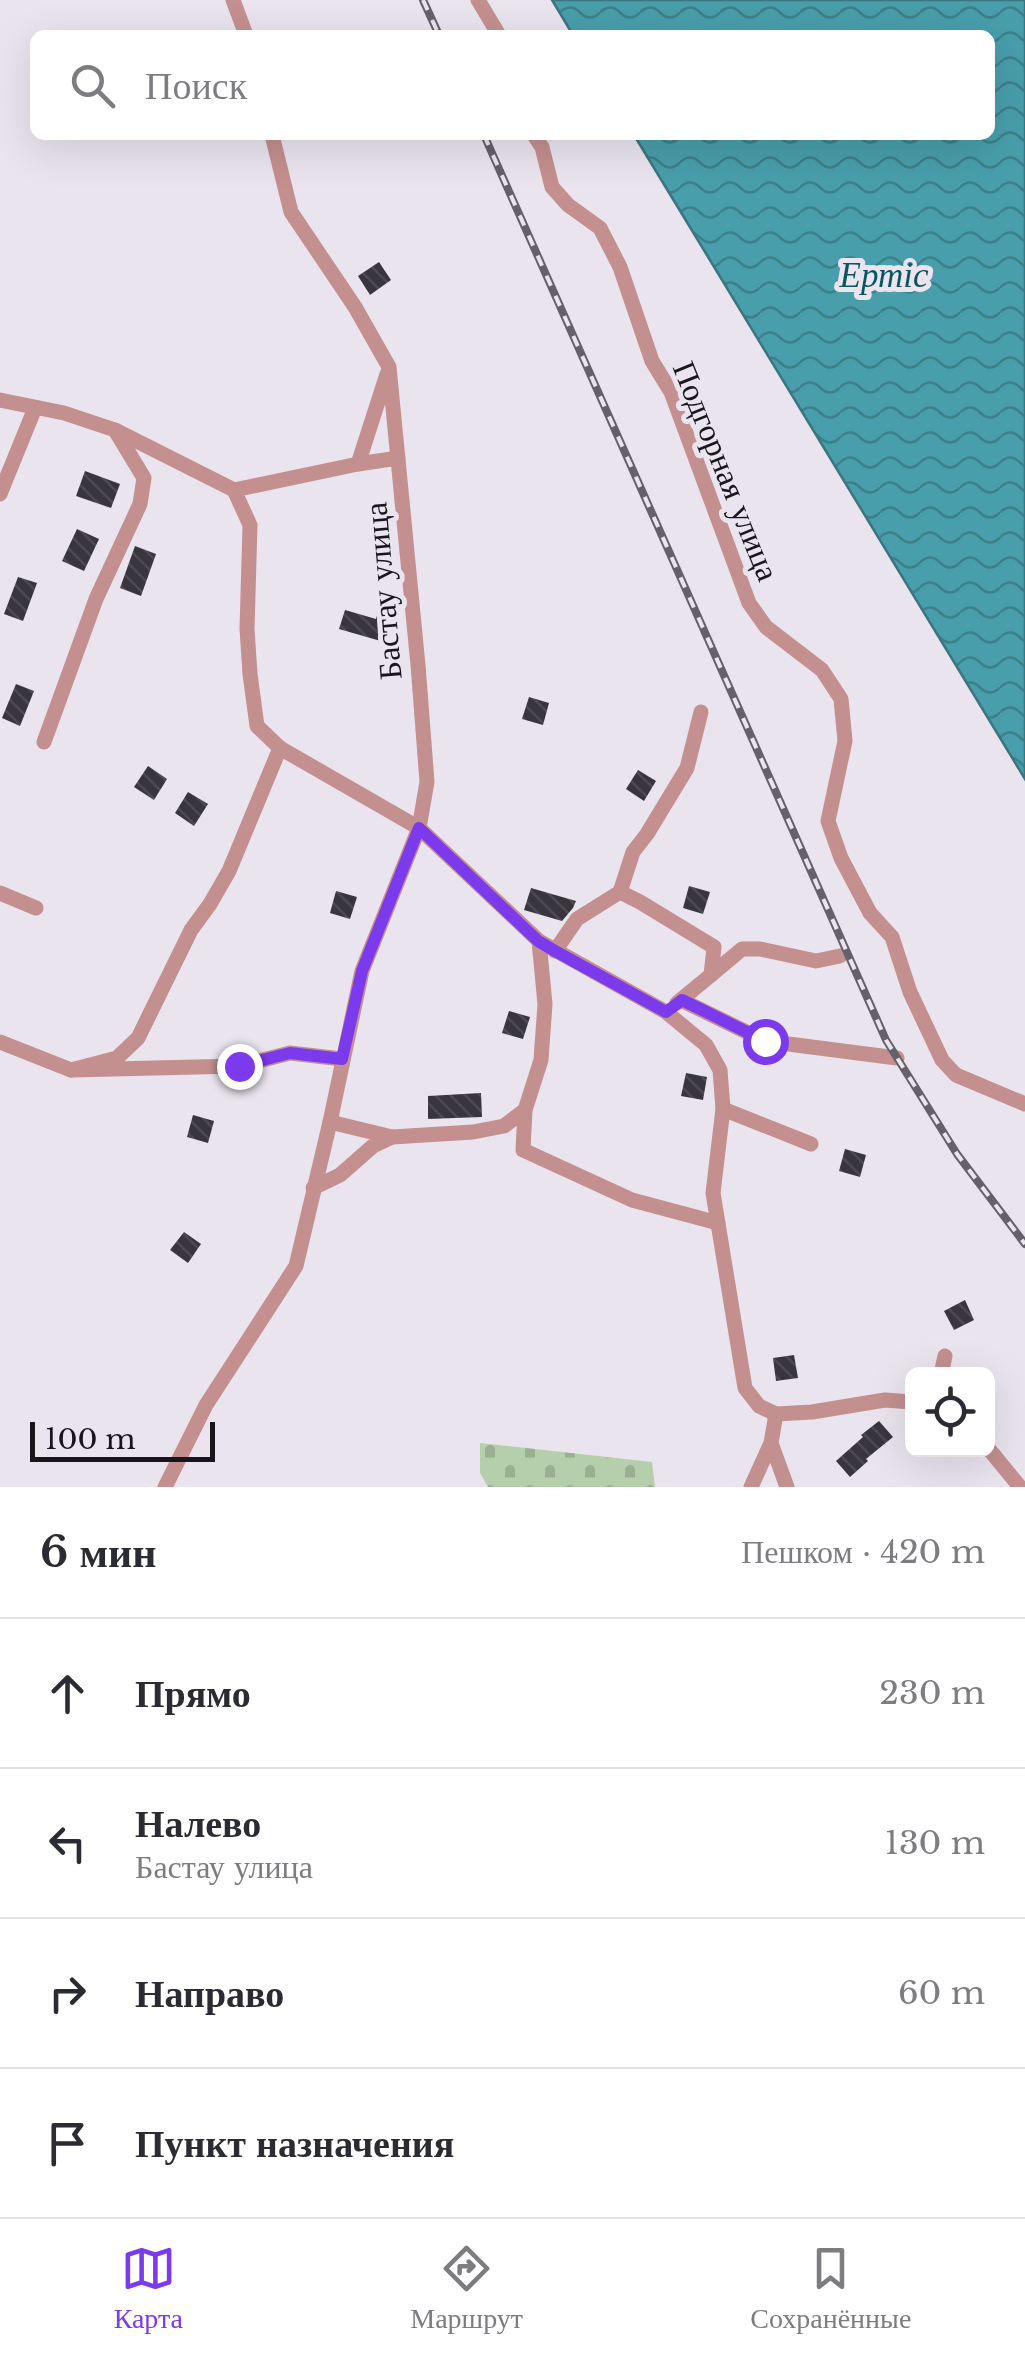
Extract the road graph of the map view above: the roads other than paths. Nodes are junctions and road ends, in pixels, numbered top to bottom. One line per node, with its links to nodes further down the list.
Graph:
1 (233, 0): 3 (street)
2 (478, 0): 4 (street)
3 (244, 30)
4 (496, 30)
5 (273, 140): 7 (street, Бастау улица)
6 (537, 140): 32 (street, Подгорная улица)
7 (390, 367): 11 (street, Бастау улица); 12 (street)
8 (0, 400): 9 (street)
9 (34, 408): 10 (street); 14 (street)
10 (115, 430): 13 (street); 16 (street)
11 (398, 458): 12 (street); 18 (street, Бастау улица)
12 (358, 464): 13 (street)
13 (234, 490): 17 (street)
14 (0, 494)
15 (700, 712): 19 (street)
16 (44, 742)
17 (280, 748): 18 (street); 31 (street)
18 (419, 828): 22 (street); 30 (street, Бастау улица)
19 (620, 892): 23 (street); 25 (street)
20 (0, 893): 21 (street)
21 (36, 908)
22 (538, 941): 23 (street); 34 (street)
23 (555, 951): 27 (street)
24 (840, 956): 25 (street)
25 (710, 974): 26 (street)
26 (682, 1000): 27 (street); 29 (street)
27 (666, 1012): 33 (street)
28 (0, 1042): 31 (street)
29 (897, 1058)
30 (342, 1059): 31 (street); 35 (street, Бастау улица)
31 (72, 1070)
32 (1025, 1104)
33 (723, 1109): 37 (street); 39 (street)
34 (526, 1110): 36 (street); 39 (street)
35 (330, 1122): 36 (street); 38 (street, Бастау улица)
36 (392, 1137): 38 (street)
37 (812, 1144)
38 (313, 1188): 46 (street, Бастау улица)
39 (718, 1223): 43 (street)
40 (945, 1356): 41 (street)
41 (943, 1367)
42 (905, 1401): 43 (street)
43 (776, 1414): 44 (street)
44 (771, 1443): 47 (street); 48 (street)
45 (995, 1457): 49 (street)
46 (165, 1487)
47 (751, 1487)
48 (786, 1487)
49 (1020, 1487)

